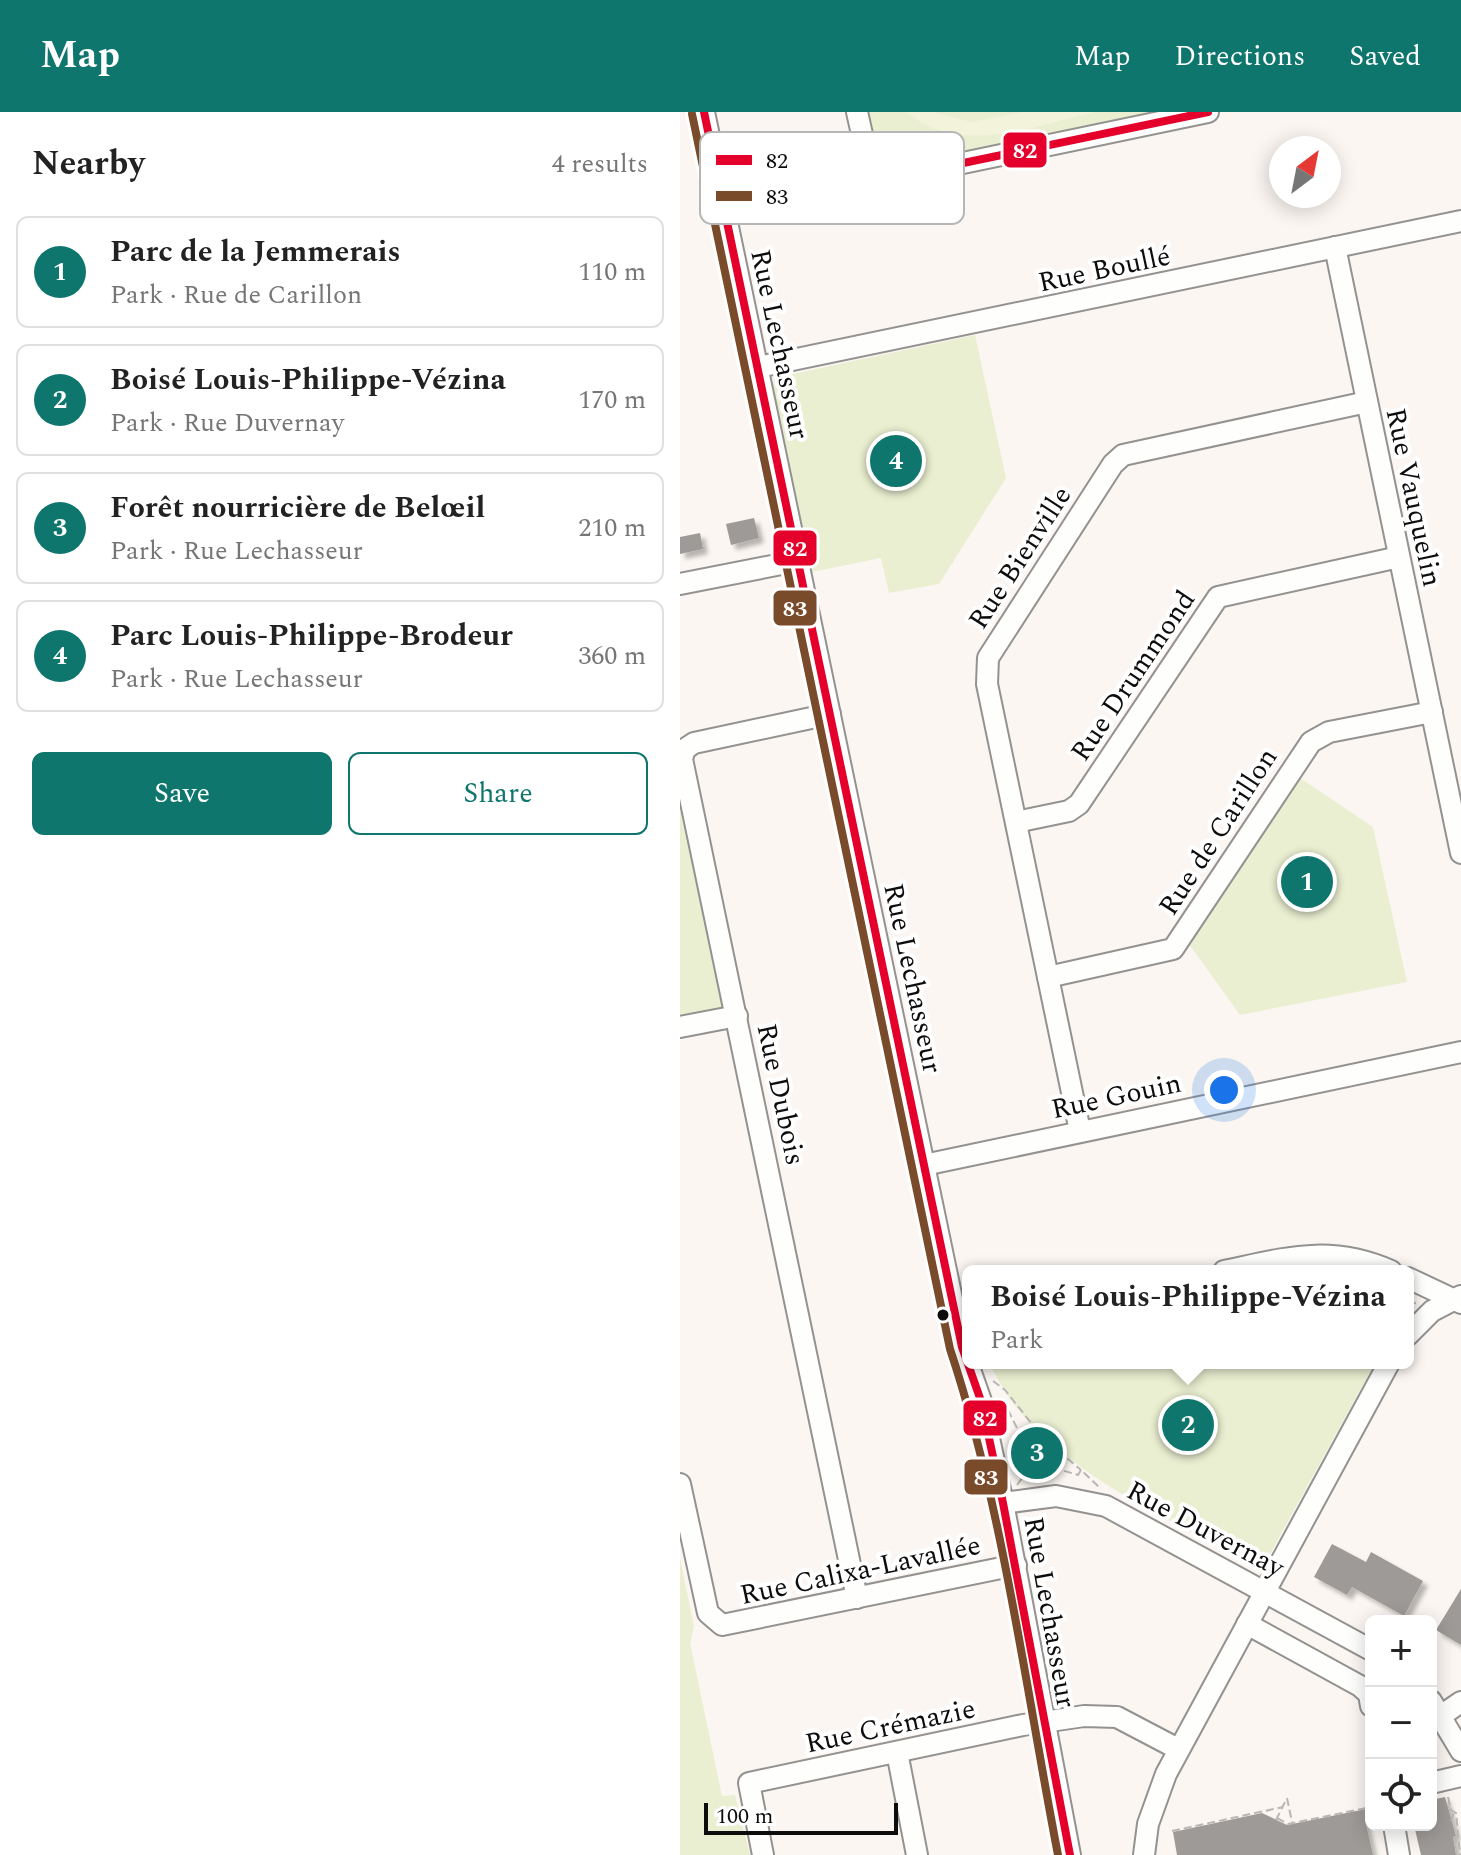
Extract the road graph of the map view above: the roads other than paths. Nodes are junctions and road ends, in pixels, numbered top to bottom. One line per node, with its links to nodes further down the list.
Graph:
1 (704, 112): 4 (street, Rue Lechasseur)
2 (857, 112): 5 (street)
3 (1208, 112): 6 (street)
4 (708, 132)
5 (861, 132)
6 (964, 161)
7 (1461, 221): 9 (street, Rue Boullé)
8 (728, 224): 10 (street, Rue Lechasseur)
9 (1335, 247): 10 (street, Rue Boullé); 11 (street, Rue Vauquelin)
10 (758, 367): 13 (street, Rue Lechasseur)
11 (1367, 402): 12 (street, Rue Vauquelin); 17 (street, Rue Bienville)
12 (1399, 557): 15 (street, Rue Vauquelin); 17 (street, Rue Drummond)
13 (797, 561): 14 (street); 16 (street, Rue Lechasseur)
14 (680, 584)
15 (1432, 712): 18 (street, Rue Vauquelin); 19 (street, Rue de Carillon)
16 (830, 714): 20 (street, Rue Dubois); 25 (street, Rue Lechasseur)
17 (1016, 822): 19 (street, Rue Bienville)
18 (1461, 853)
19 (1048, 977): 24 (street, Rue Bienville)
20 (737, 1016): 21 (street); 38 (street, Rue Dubois)
21 (680, 1027)
22 (1459, 1052): 23 (street); 24 (street, Rue Gouin)
23 (1461, 1074)
24 (1080, 1131): 25 (street, Rue Gouin)
25 (924, 1165): 30 (street, Rue Lechasseur)
26 (1256, 1265): 27 (street)
27 (1374, 1265)
28 (1414, 1280): 29 (street)
29 (1460, 1299): 31 (street)
30 (962, 1322)
31 (1414, 1329)
32 (969, 1369): 35 (street, Rue Lechasseur)
33 (1386, 1369): 37 (street)
34 (680, 1484): 38 (street, Rue Calixa-Lavallée)
35 (1010, 1494): 36 (street, Rue Lechasseur); 37 (street, Rue Duvernay)
36 (1016, 1565): 38 (street, Rue Calixa-Lavallée); 45 (street, Rue Lechasseur)
37 (1265, 1591): 39 (street); 40 (street, Rue Duvernay)
38 (857, 1598)
39 (1247, 1624): 41 (street); 46 (street)
40 (1365, 1647)
41 (1365, 1689)
42 (1461, 1702): 43 (street)
43 (1437, 1708)
44 (1437, 1710): 47 (street)
45 (1042, 1723): 46 (street, Rue Crémazie); 48 (street, Rue Crémazie); 54 (street, Rue Lechasseur)
46 (1178, 1749): 55 (street)
47 (1461, 1751)
48 (897, 1752): 52 (street, Rue Crémazie); 53 (street)
49 (1461, 1776): 50 (street)
50 (1439, 1789)
51 (1395, 1831): 56 (street)
52 (763, 1855)
53 (917, 1855)
54 (1070, 1855)
55 (1144, 1855)
56 (1399, 1855)

